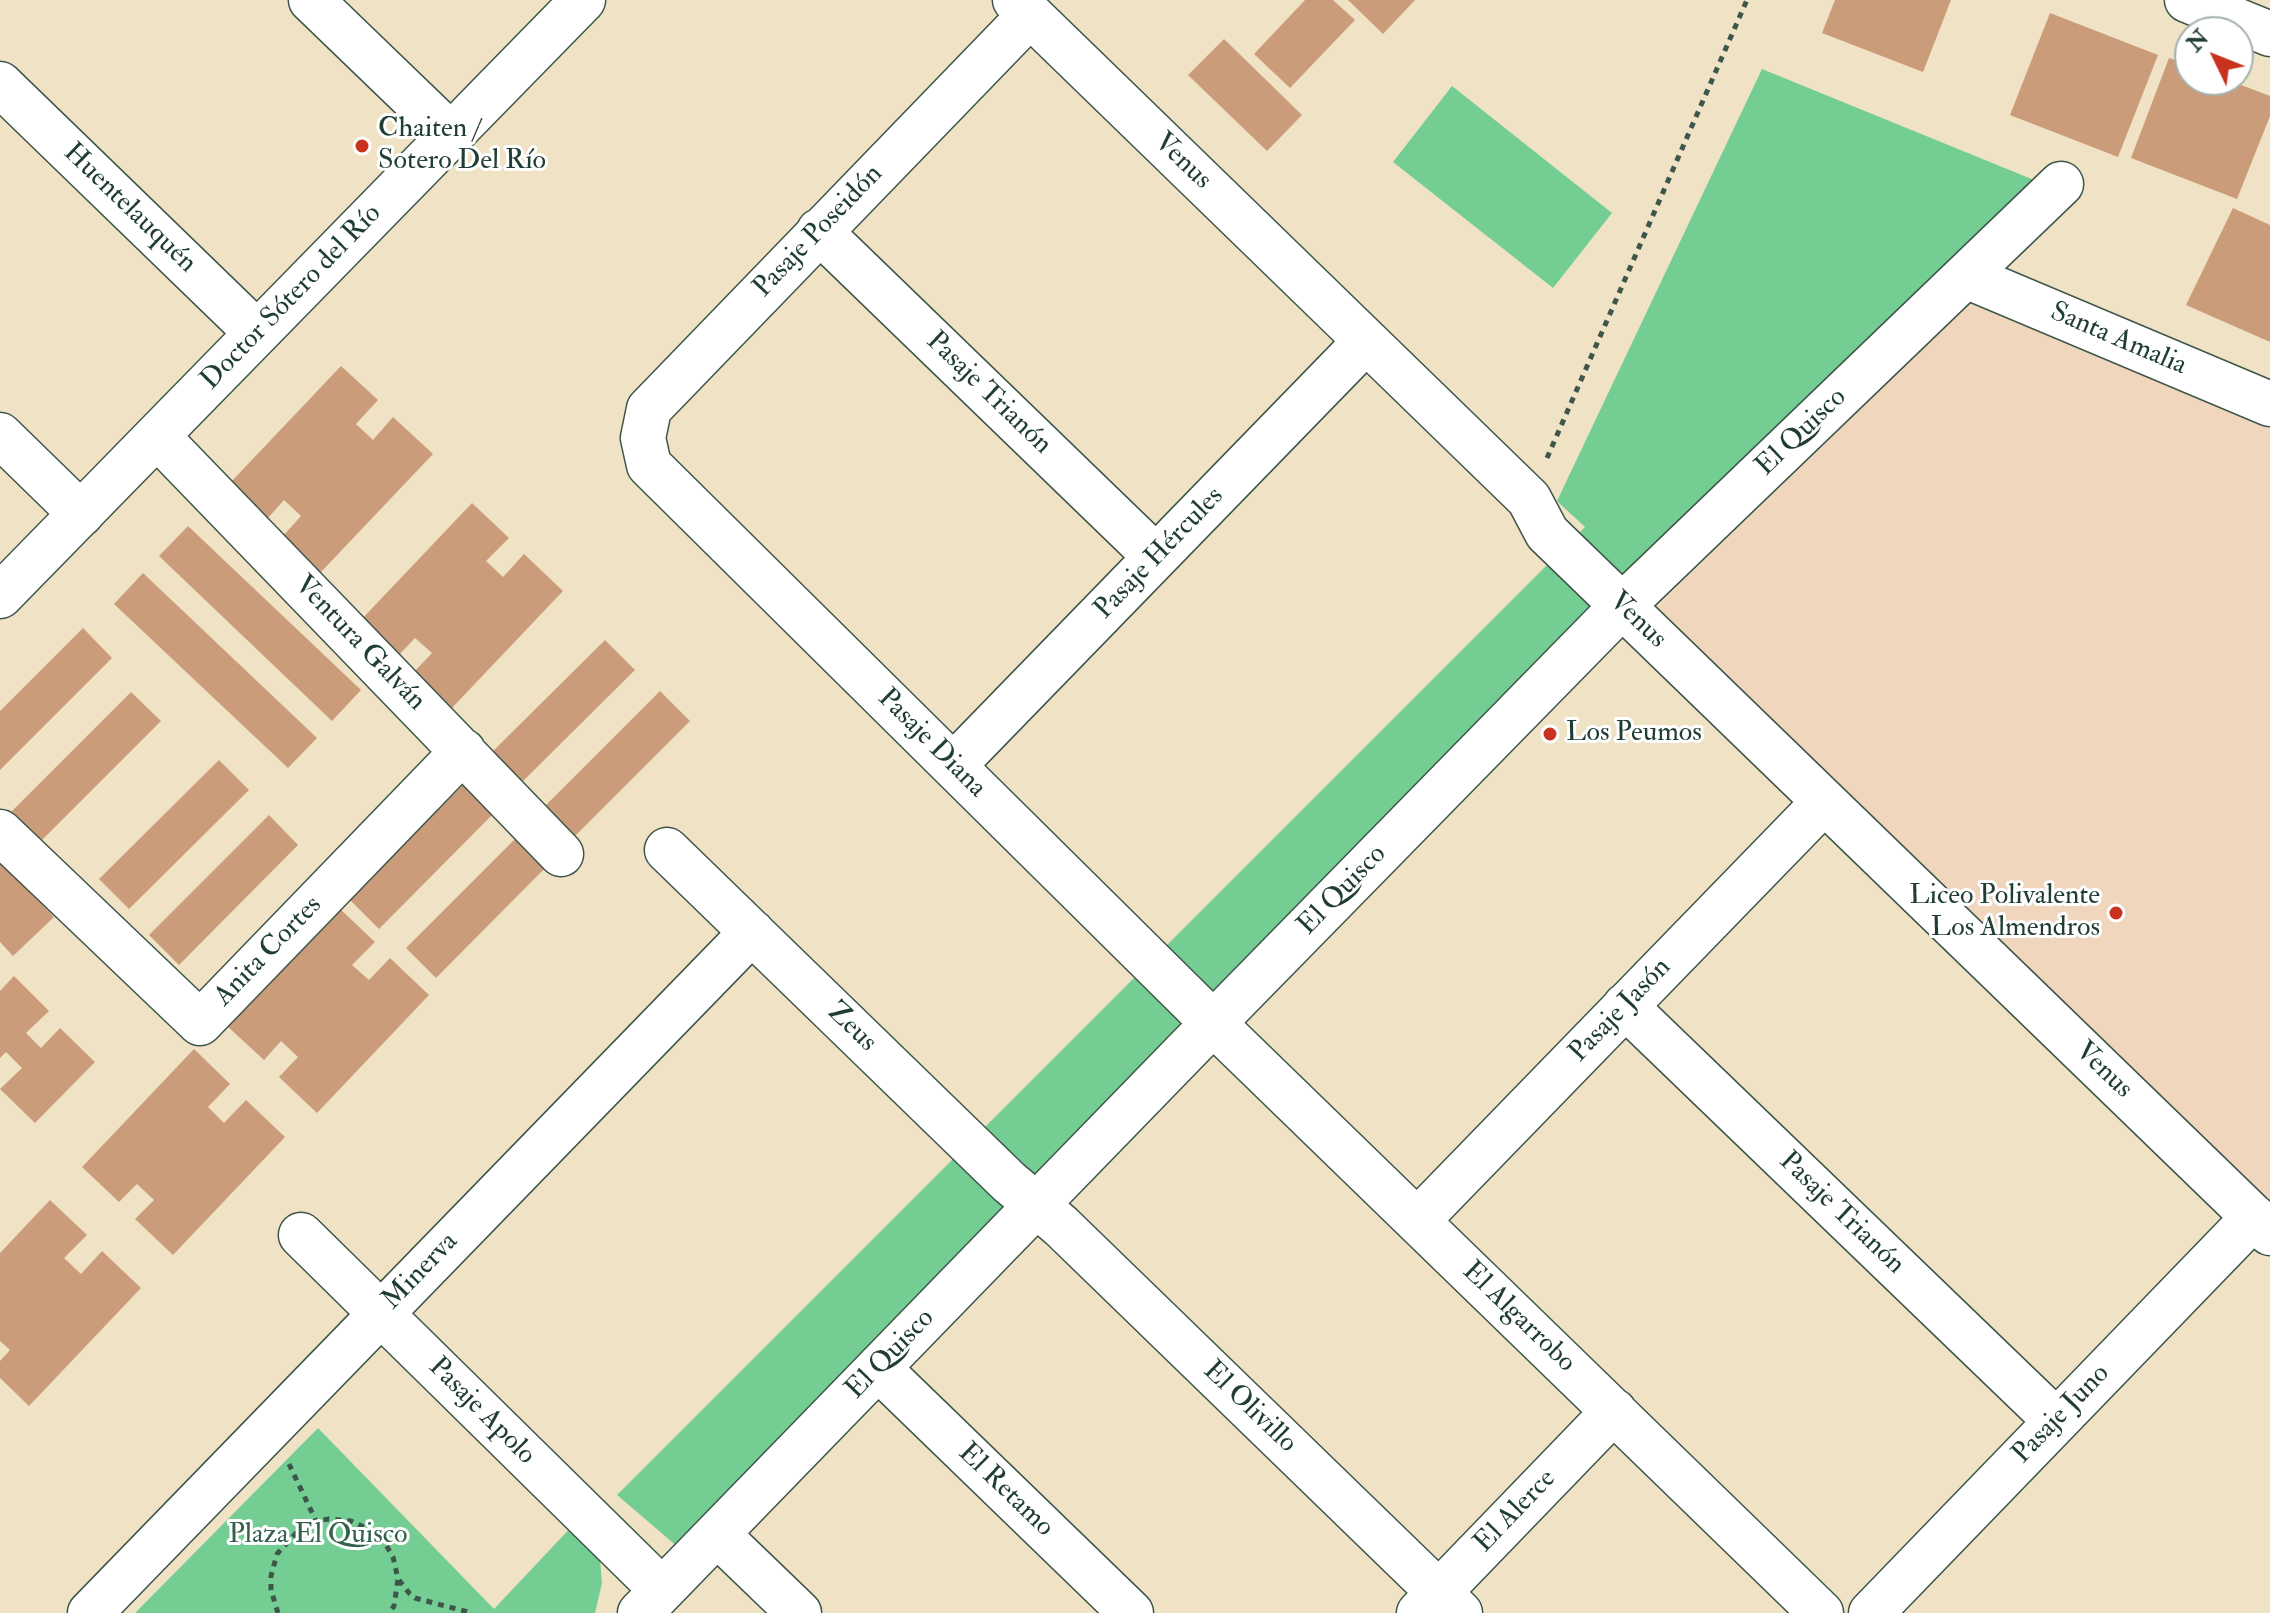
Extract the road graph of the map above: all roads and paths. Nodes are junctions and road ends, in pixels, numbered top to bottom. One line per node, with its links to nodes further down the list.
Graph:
1 (311, 0): 8 (street)
2 (583, 0): 8 (street, Doctor Sótero del Río)
3 (1747, 0): 18 (path)
4 (2187, 0): 6 (street)
5 (1022, 8): 10 (street, Pasaje Poseidón); 13 (street, Venus)
6 (2270, 34)
7 (0, 84): 12 (street, Huentelauquén)
8 (451, 135): 12 (street, Doctor Sótero del Río)
9 (2061, 184): 11 (street, El Quisco)
10 (819, 231): 17 (street, Pasaje Poseidón); 20 (street, Pasaje Trianón)
11 (1966, 276): 14 (street, Santa Amalia); 22 (street, El Quisco)
12 (257, 333): 16 (street, Doctor Sótero del Río)
13 (1366, 341): 18 (street, Venus); 20 (street, Pasaje Hércules)
14 (2270, 404)
15 (0, 435): 19 (street)
16 (157, 436): 19 (street, Doctor Sótero del Río); 23 (street, Ventura Galván)
17 (649, 465): 24 (street, Pasaje Diana)
18 (1529, 499): 22 (street, Venus)
19 (81, 514): 21 (street, Doctor Sótero del Río)
20 (1156, 557): 24 (street, Pasaje Hércules)
21 (0, 596)
22 (1622, 606): 25 (street, Venus); 31 (street, El Quisco)
23 (463, 751): 26 (street, Anita Cortes); 28 (street, Ventura Galván)
24 (953, 766): 31 (street, Pasaje Diana)
25 (1824, 802): 30 (street, Pasaje Jasón); 34 (street, Venus)
26 (0, 832)
27 (667, 850): 29 (street, Zeus)
28 (561, 854)
29 (752, 932): 32 (street, Zeus); 36 (street, Minerva)
30 (1625, 1006): 33 (street, Pasaje Jasón); 39 (street, Pasaje Trianón)
31 (1213, 1023): 32 (street, El Quisco); 33 (street, El Algarrobo)
32 (1036, 1205): 37 (street, El Quisco); 45 (street, El Olivillo)
33 (1417, 1221): 38 (street, El Algarrobo)
34 (2262, 1225): 39 (street, Pasaje Juno)
35 (301, 1235): 36 (street, Pasaje Apolo)
36 (381, 1314): 40 (street, Minerva); 44 (street, Pasaje Apolo)
37 (878, 1368): 42 (street, El Quisco); 51 (street, El Retamo)
38 (1614, 1411): 45 (street, El Alerce); 52 (street, El Algarrobo)
39 (2056, 1421): 53 (street, Pasaje Juno)
40 (271, 1426): 41 (path); 46 (street, Minerva)
41 (316, 1521): 43 (path); 47 (path)
42 (717, 1534): 44 (street, El Quisco); 50 (street)
43 (398, 1579): 48 (path); 49 (path)
44 (651, 1602)
45 (1439, 1606)
46 (90, 1613)
47 (278, 1613)
48 (389, 1613)
49 (472, 1613)
50 (799, 1613)
51 (1131, 1613)
52 (1821, 1613)
53 (1871, 1613)

